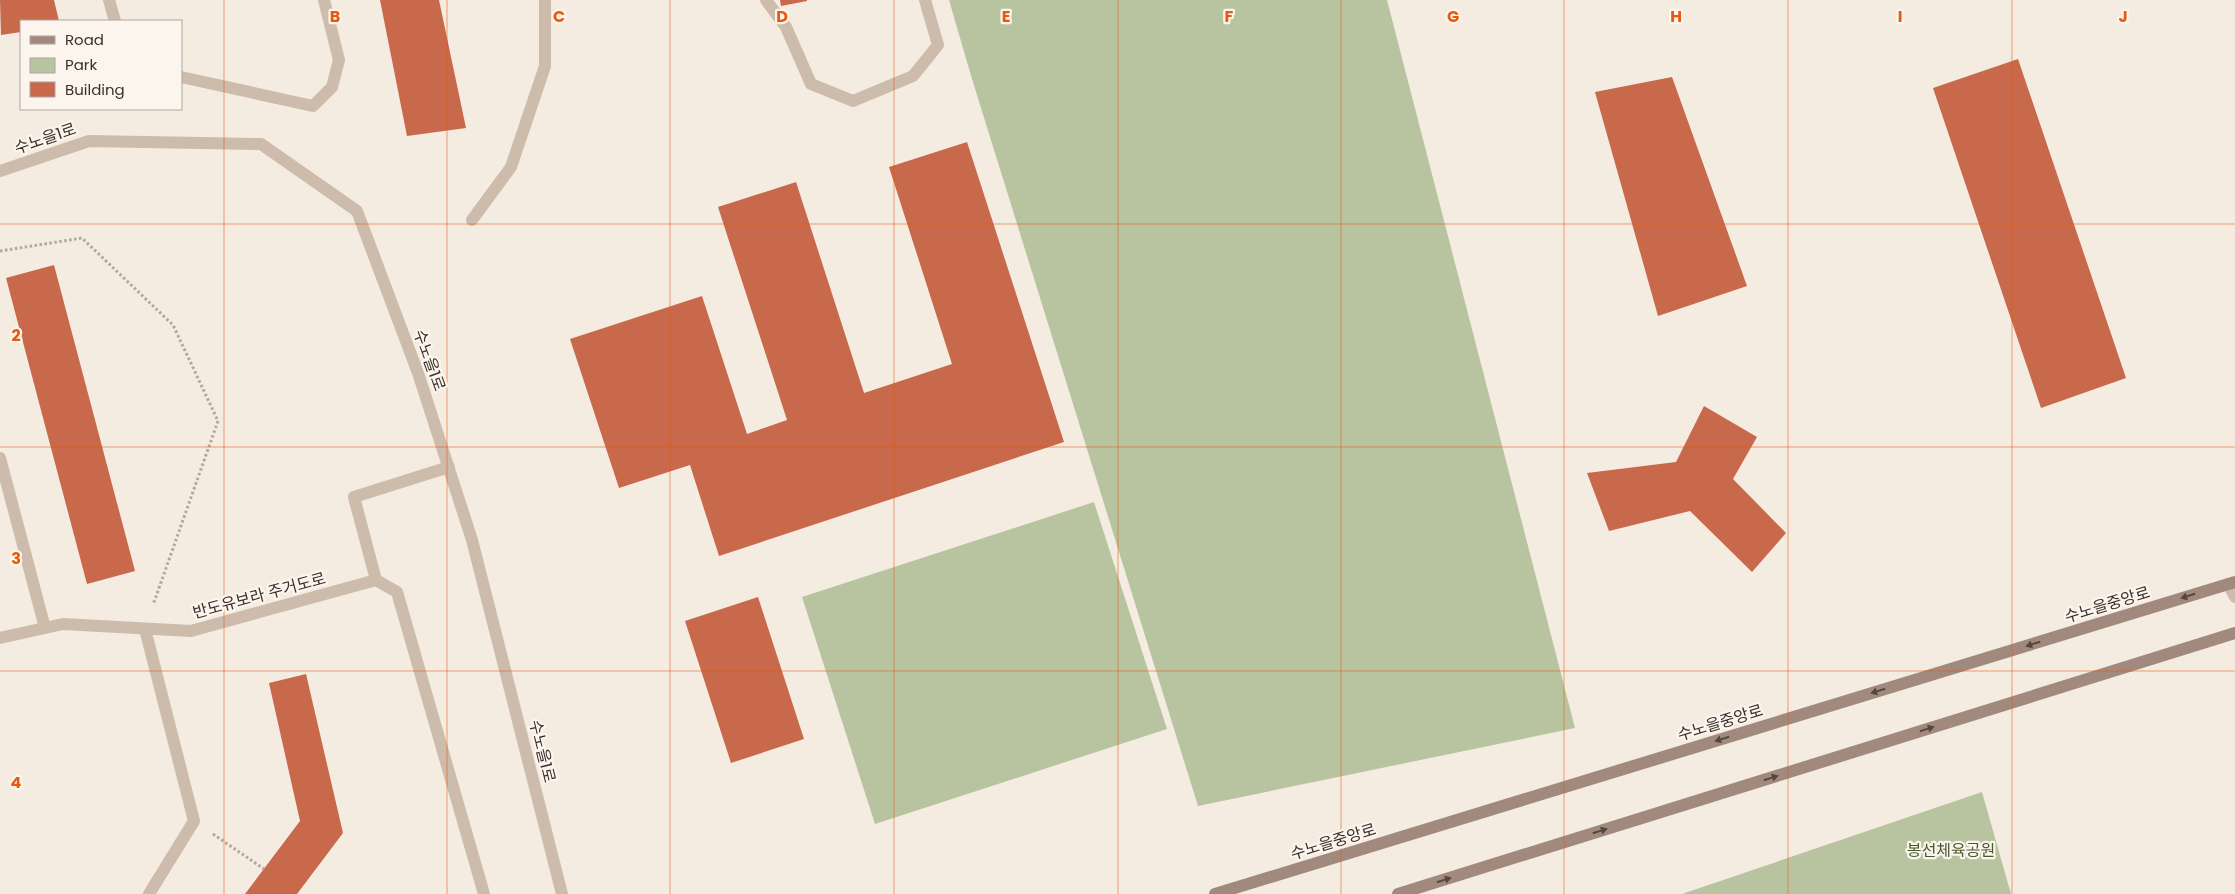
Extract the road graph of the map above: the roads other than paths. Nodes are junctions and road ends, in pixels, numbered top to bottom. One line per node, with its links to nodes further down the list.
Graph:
1 (109, 0): 6 (street)
2 (324, 0): 7 (street)
3 (545, 0): 9 (street)
4 (766, 0): 5 (street)
5 (925, 0)
6 (115, 20)
7 (182, 77)
8 (0, 171): 11 (street, 수노을1로)
9 (472, 220)
10 (0, 458): 15 (street)
11 (449, 468): 12 (street); 21 (street, 수노을1로)
12 (376, 580): 16 (street, 반도유보라 주거도로); 20 (street)
13 (2232, 583): 14 (street); 22 (main road, 수노을중앙로, one-way to 22)
14 (2235, 597)
15 (45, 628): 16 (street, 반도유보라 주거도로); 18 (street, 반도유보라 주거도로)
16 (144, 629): 19 (street)
17 (2235, 633): 23 (main road, one-way to 17)
18 (0, 638)
19 (149, 894)
20 (484, 894)
21 (562, 894)
22 (1215, 894)
23 (1398, 894)

